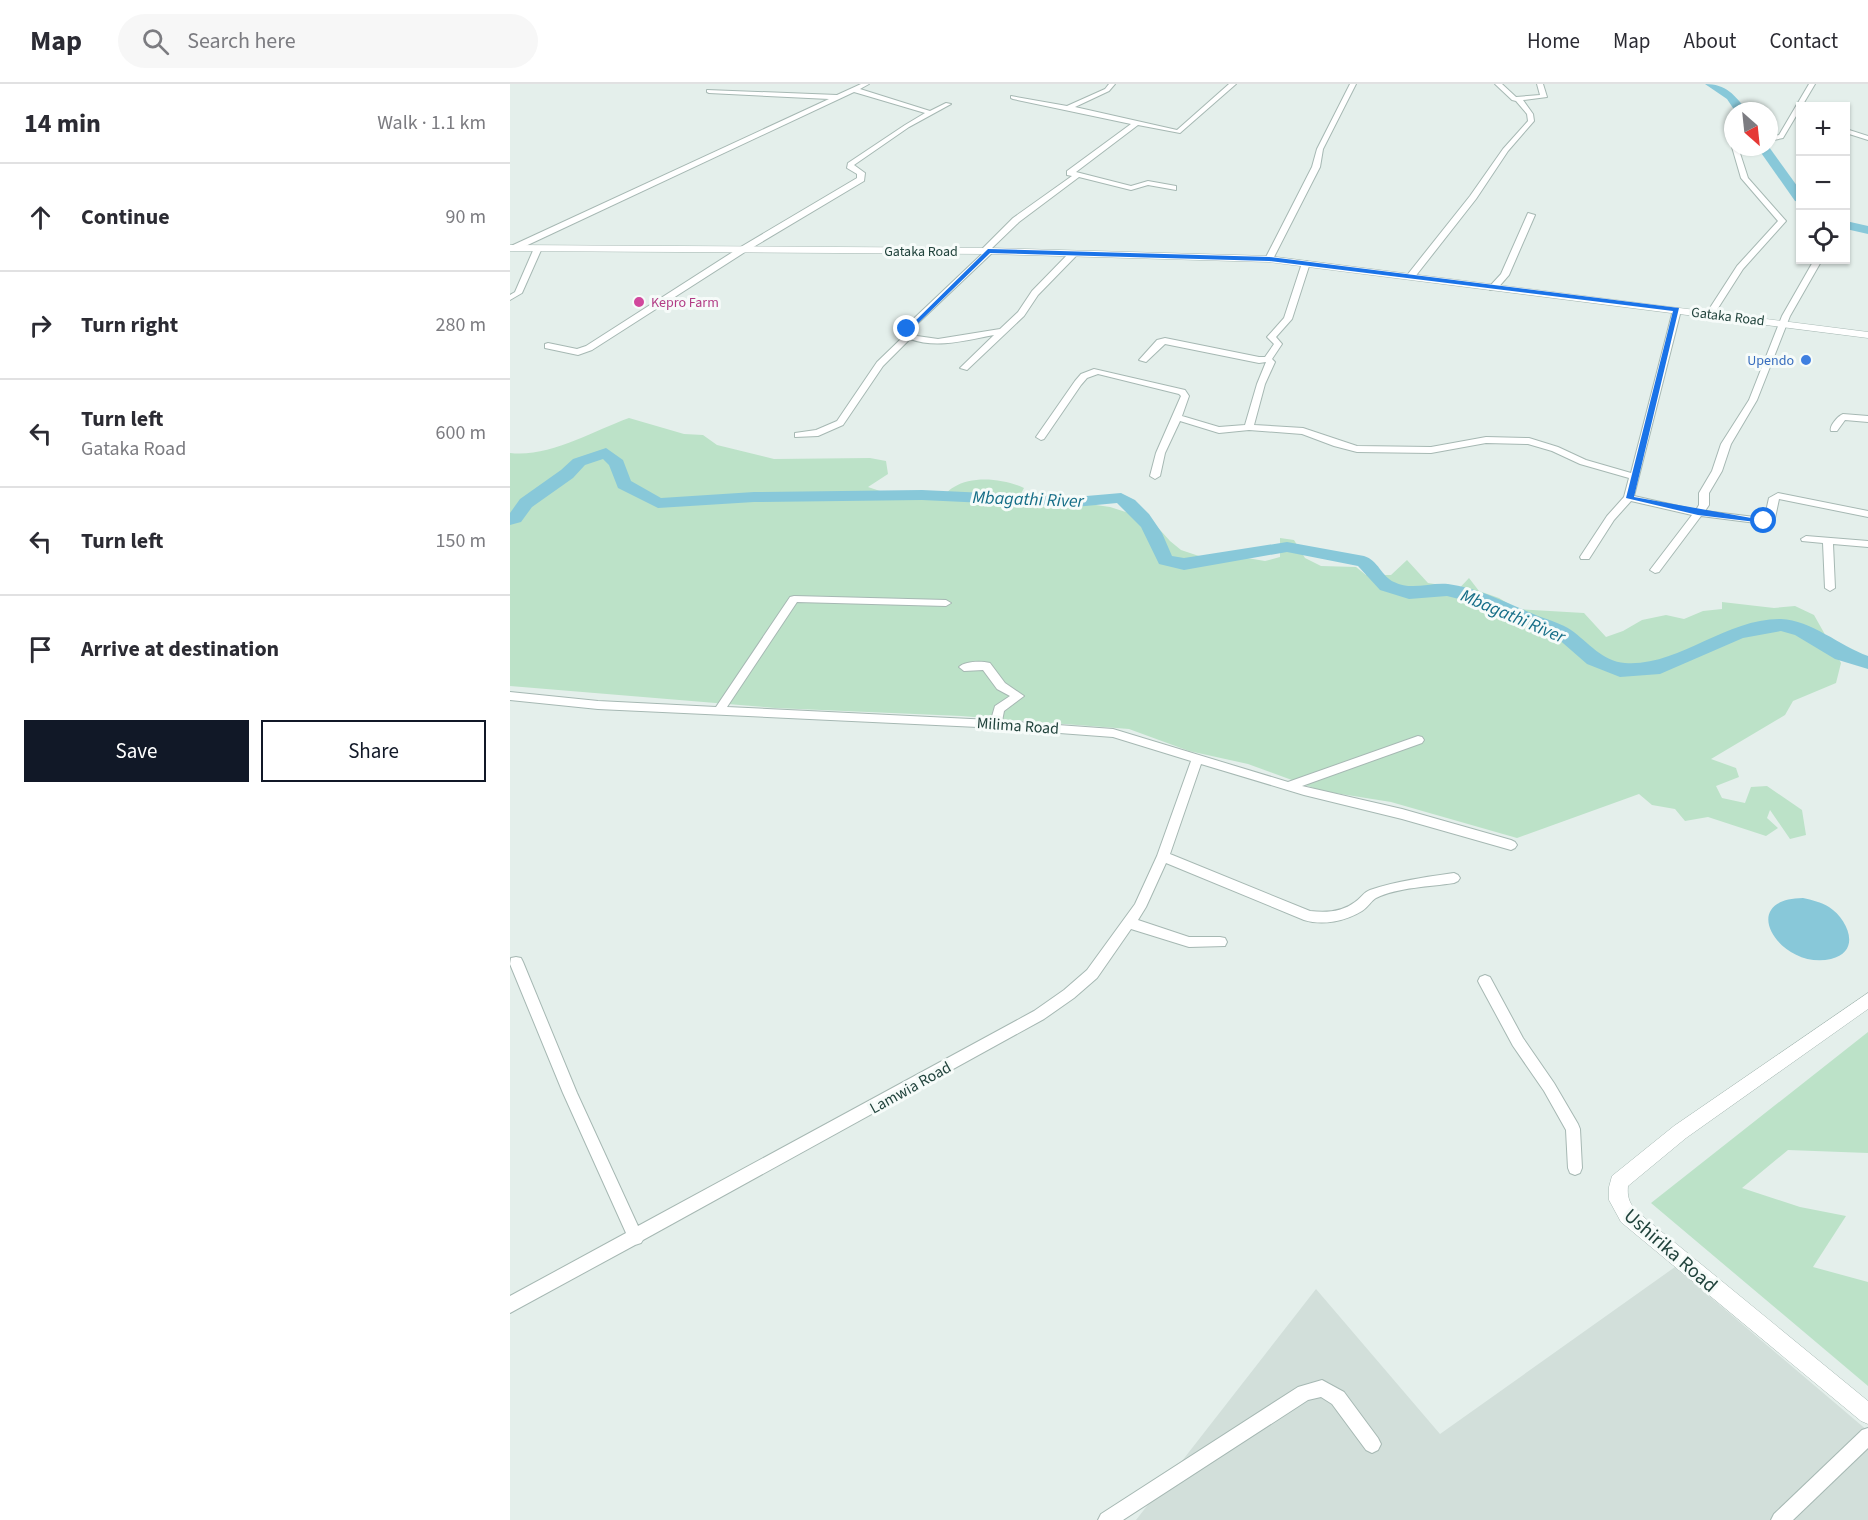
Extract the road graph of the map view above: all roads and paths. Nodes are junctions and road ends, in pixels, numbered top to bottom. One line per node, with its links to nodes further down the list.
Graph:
1 (866, 84): 8 (street)
2 (1112, 84): 15 (street)
3 (1233, 84): 18 (street)
4 (1353, 84): 31 (street)
5 (1498, 84): 12 (street)
6 (1540, 84): 12 (street)
7 (1812, 84): 13 (street)
8 (855, 90): 11 (street); 16 (street)
9 (709, 91): 11 (street)
10 (1013, 97): 15 (street)
11 (838, 98): 26 (street)
12 (1518, 99): 34 (street)
13 (1804, 102)
14 (948, 104): 16 (street)
15 (1068, 108): 18 (street)
16 (931, 113): 28 (street)
17 (1796, 117): 20 (street)
18 (1136, 124): 23 (street)
19 (1850, 133): 21 (street)
20 (1778, 138)
21 (1868, 138)
22 (1739, 156): 38 (street)
23 (1070, 173): 24 (street); 29 (street)
24 (1173, 188)
25 (1531, 215): 35 (street)
26 (512, 248): 27 (street, Gataka Road)
27 (538, 248): 28 (street, Gataka Road); 36 (street)
28 (742, 250): 29 (street, Gataka Road); 43 (street)
29 (987, 251): 30 (street, Gataka Road); 42 (street)
30 (1074, 253): 31 (street, Gataka Road); 40 (street)
31 (1269, 259): 32 (street, Gataka Road)
32 (1305, 263): 34 (street, Gataka Road); 44 (street)
33 (1816, 264): 39 (street)
34 (1412, 276): 35 (street, Gataka Road)
35 (1493, 288): 37 (street, Gataka Road)
36 (510, 298)
37 (1677, 309): 38 (street, Gataka Road); 54 (street)
38 (1710, 314): 39 (street, Gataka Road)
39 (1785, 323): 41 (street, Gataka Road); 56 (street)
40 (1003, 331): 42 (street); 46 (street)
41 (1868, 335)
42 (909, 336): 51 (street)
43 (548, 346)
44 (1268, 359): 45 (street); 49 (street)
45 (1143, 360)
46 (964, 369)
47 (1177, 417): 49 (street); 52 (street); 53 (street)
48 (1868, 419): 50 (street)
49 (1249, 427): 54 (street)
50 (1834, 429)
51 (798, 435)
52 (1041, 437)
53 (1155, 476)
54 (1635, 477): 55 (street)
55 (1629, 498): 56 (street); 61 (street)
56 (1698, 513): 57 (street); 62 (street)
57 (1868, 514)
58 (1806, 539): 59 (street)
59 (1828, 542): 60 (street); 63 (street)
60 (1868, 544)
61 (1585, 557)
62 (1655, 570)
63 (1830, 588)
64 (946, 603): 67 (street)
65 (964, 667): 68 (street)
66 (510, 696): 67 (street, Milima Road)
67 (719, 711): 68 (street, Milima Road)
68 (996, 724): 70 (street, Milima Road)
69 (1418, 740): 71 (street)
70 (1197, 760): 71 (street, Milima Road); 73 (street, Lamwia Road)
71 (1289, 786): 72 (street, Milima Road)
72 (1511, 845)
73 (1163, 856): 74 (street); 75 (street, Lamwia Road)
74 (1454, 878)
75 (1129, 922): 76 (street); 81 (street, Lamwia Road)
76 (1220, 942)
77 (516, 962): 81 (street)
78 (1485, 981): 80 (street)
79 (1868, 1000): 83 (street, Ushirika Road)
80 (1575, 1168)
81 (636, 1238): 82 (street, Lamwia Road)
82 (510, 1305)
83 (1868, 1414)
84 (1868, 1436): 87 (street)
85 (1372, 1444): 86 (street)
86 (1107, 1520)
87 (1780, 1520)

